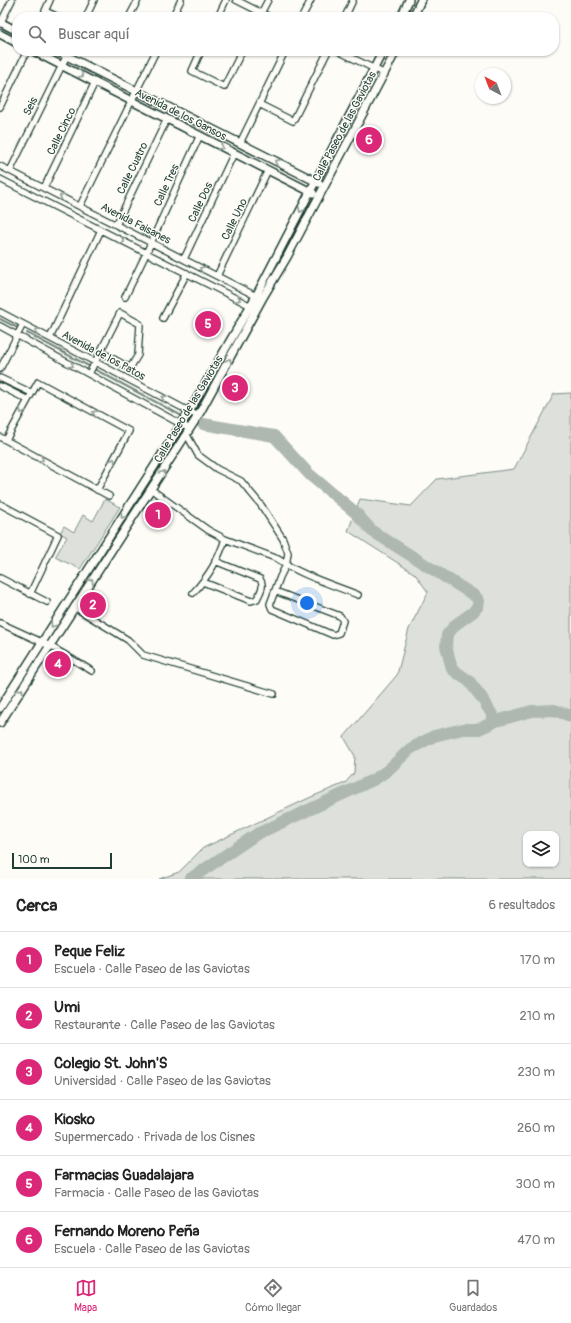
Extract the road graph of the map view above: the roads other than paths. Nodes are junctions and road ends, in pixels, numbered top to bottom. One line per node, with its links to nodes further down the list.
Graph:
1 (12, 0): 24 (street)
2 (50, 0): 13 (street)
3 (94, 0): 14 (street)
4 (138, 0): 15 (street)
5 (180, 0): 16 (street)
6 (226, 0): 17 (street)
7 (236, 0): 18 (street)
8 (268, 0): 19 (street)
9 (311, 0): 20 (street)
10 (353, 0): 21 (street)
11 (409, 0): 22 (main road)
12 (421, 0): 23 (main road)
13 (49, 12)
14 (88, 12)
15 (132, 12)
16 (174, 12)
17 (220, 12)
18 (255, 12)
19 (262, 12)
20 (305, 12)
21 (347, 12)
22 (403, 12)
23 (415, 12)
24 (0, 23): 25 (main road)
25 (12, 29)
26 (0, 34): 27 (main road)
27 (12, 40)
28 (25, 56): 47 (street)
29 (43, 56): 40 (main road, Avenida de los Gansos)
30 (67, 56): 40 (street, Seis)
31 (73, 56): 44 (main road)
32 (154, 56): 44 (street)
33 (199, 56): 34 (street)
34 (240, 56)
35 (283, 56): 46 (street)
36 (326, 56): 46 (street)
37 (348, 56): 41 (street)
38 (380, 56): 41 (main road, Calle Paseo de las Gaviotas)
39 (394, 56): 42 (main road, Calle Paseo de las Gaviotas)
40 (62, 66): 43 (main road, Avenida de los Gansos, one-way to 43); 54 (street, Seis)
41 (374, 69): 42 (street); 56 (main road, Calle Paseo de las Gaviotas)
42 (385, 74): 57 (main road, Calle Paseo de las Gaviotas)
43 (95, 82): 45 (main road, Avenida de los Gansos); 58 (street, Calle Cinco)
44 (136, 91): 45 (street); 50 (main road)
45 (131, 101): 48 (main road, Avenida de los Gansos); 61 (street)
46 (259, 104): 50 (street)
47 (0, 107)
48 (167, 119): 49 (main road, Avenida de los Gansos); 62 (street, Calle Cuatro)
49 (200, 136): 51 (main road, Avenida de los Gansos, one-way to 51); 64 (street, Calle Tres)
50 (240, 143): 56 (main road, one-way to 50)
51 (234, 153): 53 (main road, Avenida de los Gansos); 66 (street, Calle Dos)
52 (0, 166): 54 (street, Avenida Faisanes)
53 (268, 170): 59 (main road, Avenida de los Gansos); 68 (street, Calle Uno)
54 (10, 171): 58 (street, Avenida Faisanes)
55 (0, 179): 63 (street, Avenida Faisanes)
56 (316, 181): 57 (main road); 59 (main road, Calle Paseo de las Gaviotas)
57 (324, 185): 60 (main road, Calle Paseo de las Gaviotas)
58 (44, 188): 61 (street, Avenida Faisanes, one-way to 58)
59 (310, 191): 60 (main road, Avenida de los Gansos); 70 (main road, Calle Paseo de las Gaviotas, one-way to 70)
60 (319, 196): 70 (main road, Calle Paseo de las Gaviotas)
61 (80, 206): 62 (street, Avenida Faisanes)
62 (116, 225): 64 (street, Avenida Faisanes)
63 (101, 230): 65 (street, Avenida Faisanes, one-way to 65); 77 (street)
64 (151, 242): 65 (street, Calle Tres); 66 (street, Avenida Faisanes)
65 (146, 253): 67 (street, Avenida Faisanes); 69 (street, Calle Tres)
66 (184, 259): 68 (street, Avenida Faisanes, one-way to 66)
67 (187, 273): 71 (street, Avenida Faisanes, one-way to 71); 73 (street)
68 (217, 276): 70 (street, Avenida Faisanes)
69 (125, 297)
70 (259, 298): 71 (main road, Calle Paseo de las Gaviotas)
71 (254, 307): 86 (main road, Calle Paseo de las Gaviotas); 87 (main road, Calle Paseo de las Gaviotas, one-way to 71)
72 (0, 312): 74 (street, Avenida de los Patos)
73 (163, 318)
74 (23, 324): 76 (street); 77 (street, Avenida de los Patos, one-way to 74)
75 (0, 326): 76 (street)
76 (17, 335): 80 (street); 81 (street, one-way to 81)
77 (50, 338): 79 (street, Avenida de los Patos)
78 (101, 352): 78 (street); 79 (street)
79 (95, 362): 81 (street); 86 (street, Avenida de los Patos, one-way to 79)
80 (0, 369)
81 (89, 374): 88 (street)
82 (0, 378): 84 (street)
83 (0, 386): 85 (street)
84 (32, 393): 85 (street); 92 (street, one-way to 84)
85 (28, 400): 91 (street, one-way to 91)
86 (189, 412): 87 (street, Avenida de los Patos); 88 (main road, Calle Paseo de las Gaviotas)
87 (198, 416): 89 (main road, Calle Paseo de las Gaviotas)
88 (181, 425): 89 (street); 108 (main road, Calle Paseo de las Gaviotas, one-way to 108)
89 (188, 432): 93 (main road, Calle Paseo de las Gaviotas, one-way to 89); 98 (street)
90 (0, 437): 91 (street)
91 (6, 440): 92 (street, one-way to 92)
92 (97, 490): 94 (street)
93 (152, 490): 96 (street); 106 (main road, Calle Paseo de las Gaviotas, one-way to 93)
94 (109, 496)
95 (0, 504): 103 (street)
96 (225, 539): 97 (street); 98 (street)
97 (215, 561): 100 (street); 100 (street)
98 (286, 565): 101 (street); 104 (street)
99 (0, 578): 103 (street)
100 (203, 582): 102 (street)
101 (275, 591): 101 (street)
102 (193, 592)
103 (30, 594): 105 (street)
104 (358, 595)
105 (47, 602)
106 (74, 608): 109 (main road, Calle Paseo de las Gaviotas); 111 (street)
107 (0, 623): 108 (street)
108 (42, 643): 109 (street); 112 (main road, Calle Paseo de las Gaviotas)
109 (50, 646): 110 (street); 113 (main road, Calle Paseo de las Gaviotas, one-way to 109)
110 (92, 671)
111 (274, 694)
112 (0, 708)
113 (0, 723)

